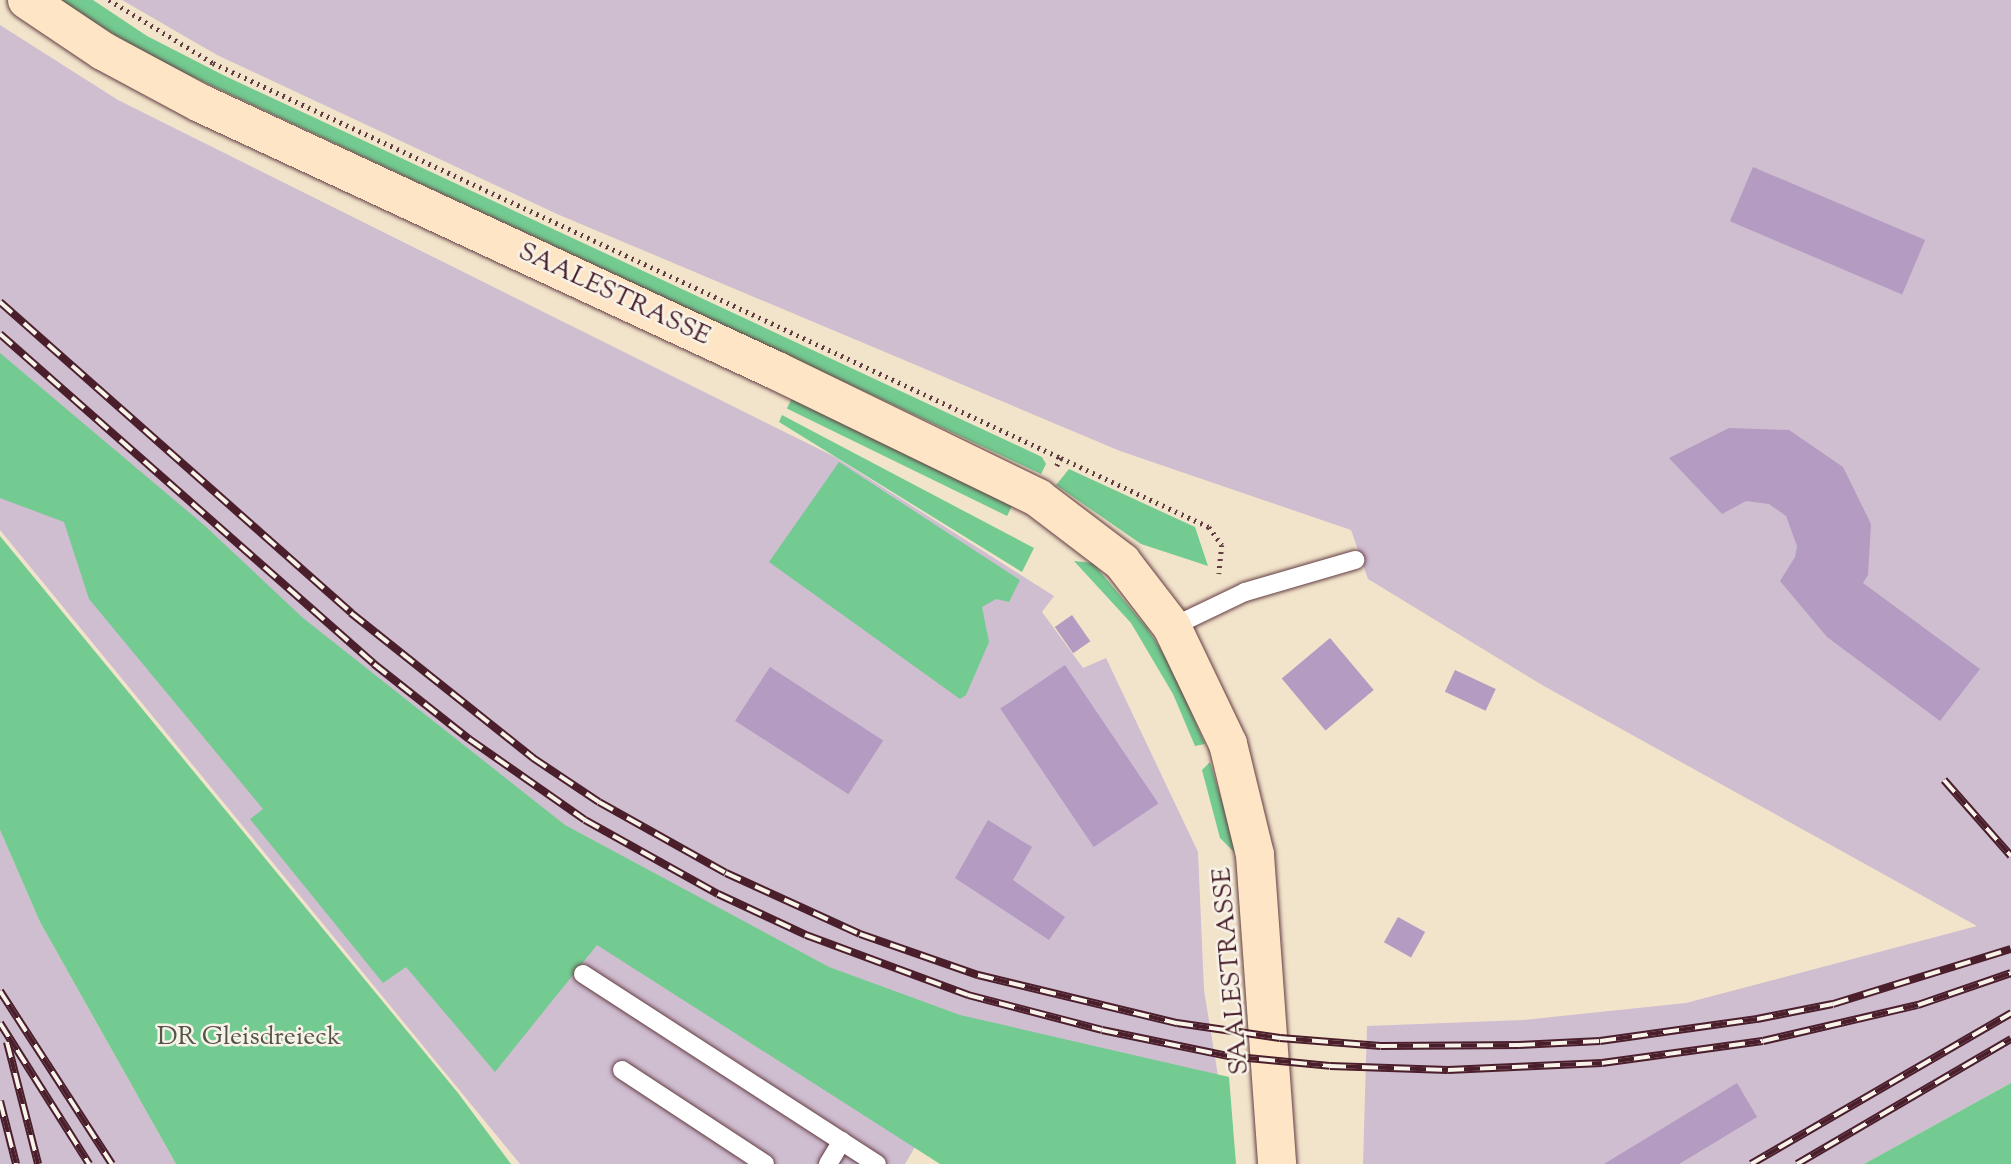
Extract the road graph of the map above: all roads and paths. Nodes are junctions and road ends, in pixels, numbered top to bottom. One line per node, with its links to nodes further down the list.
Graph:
1 (27, 0): 7 (main road, SAALESTRASSE)
2 (109, 0): 3 (path, SAALESTRASSE)
3 (1061, 458): 4 (path); 6 (path, SAALESTRASSE)
4 (1050, 478)
5 (1355, 560): 7 (lane)
6 (1214, 579)
7 (1172, 627): 14 (main road, SAALESTRASSE)
8 (583, 974): 10 (lane)
9 (622, 1070): 11 (lane)
10 (842, 1141): 12 (lane); 13 (lane)
11 (765, 1164)
12 (828, 1164)
13 (877, 1164)
14 (1277, 1164)

